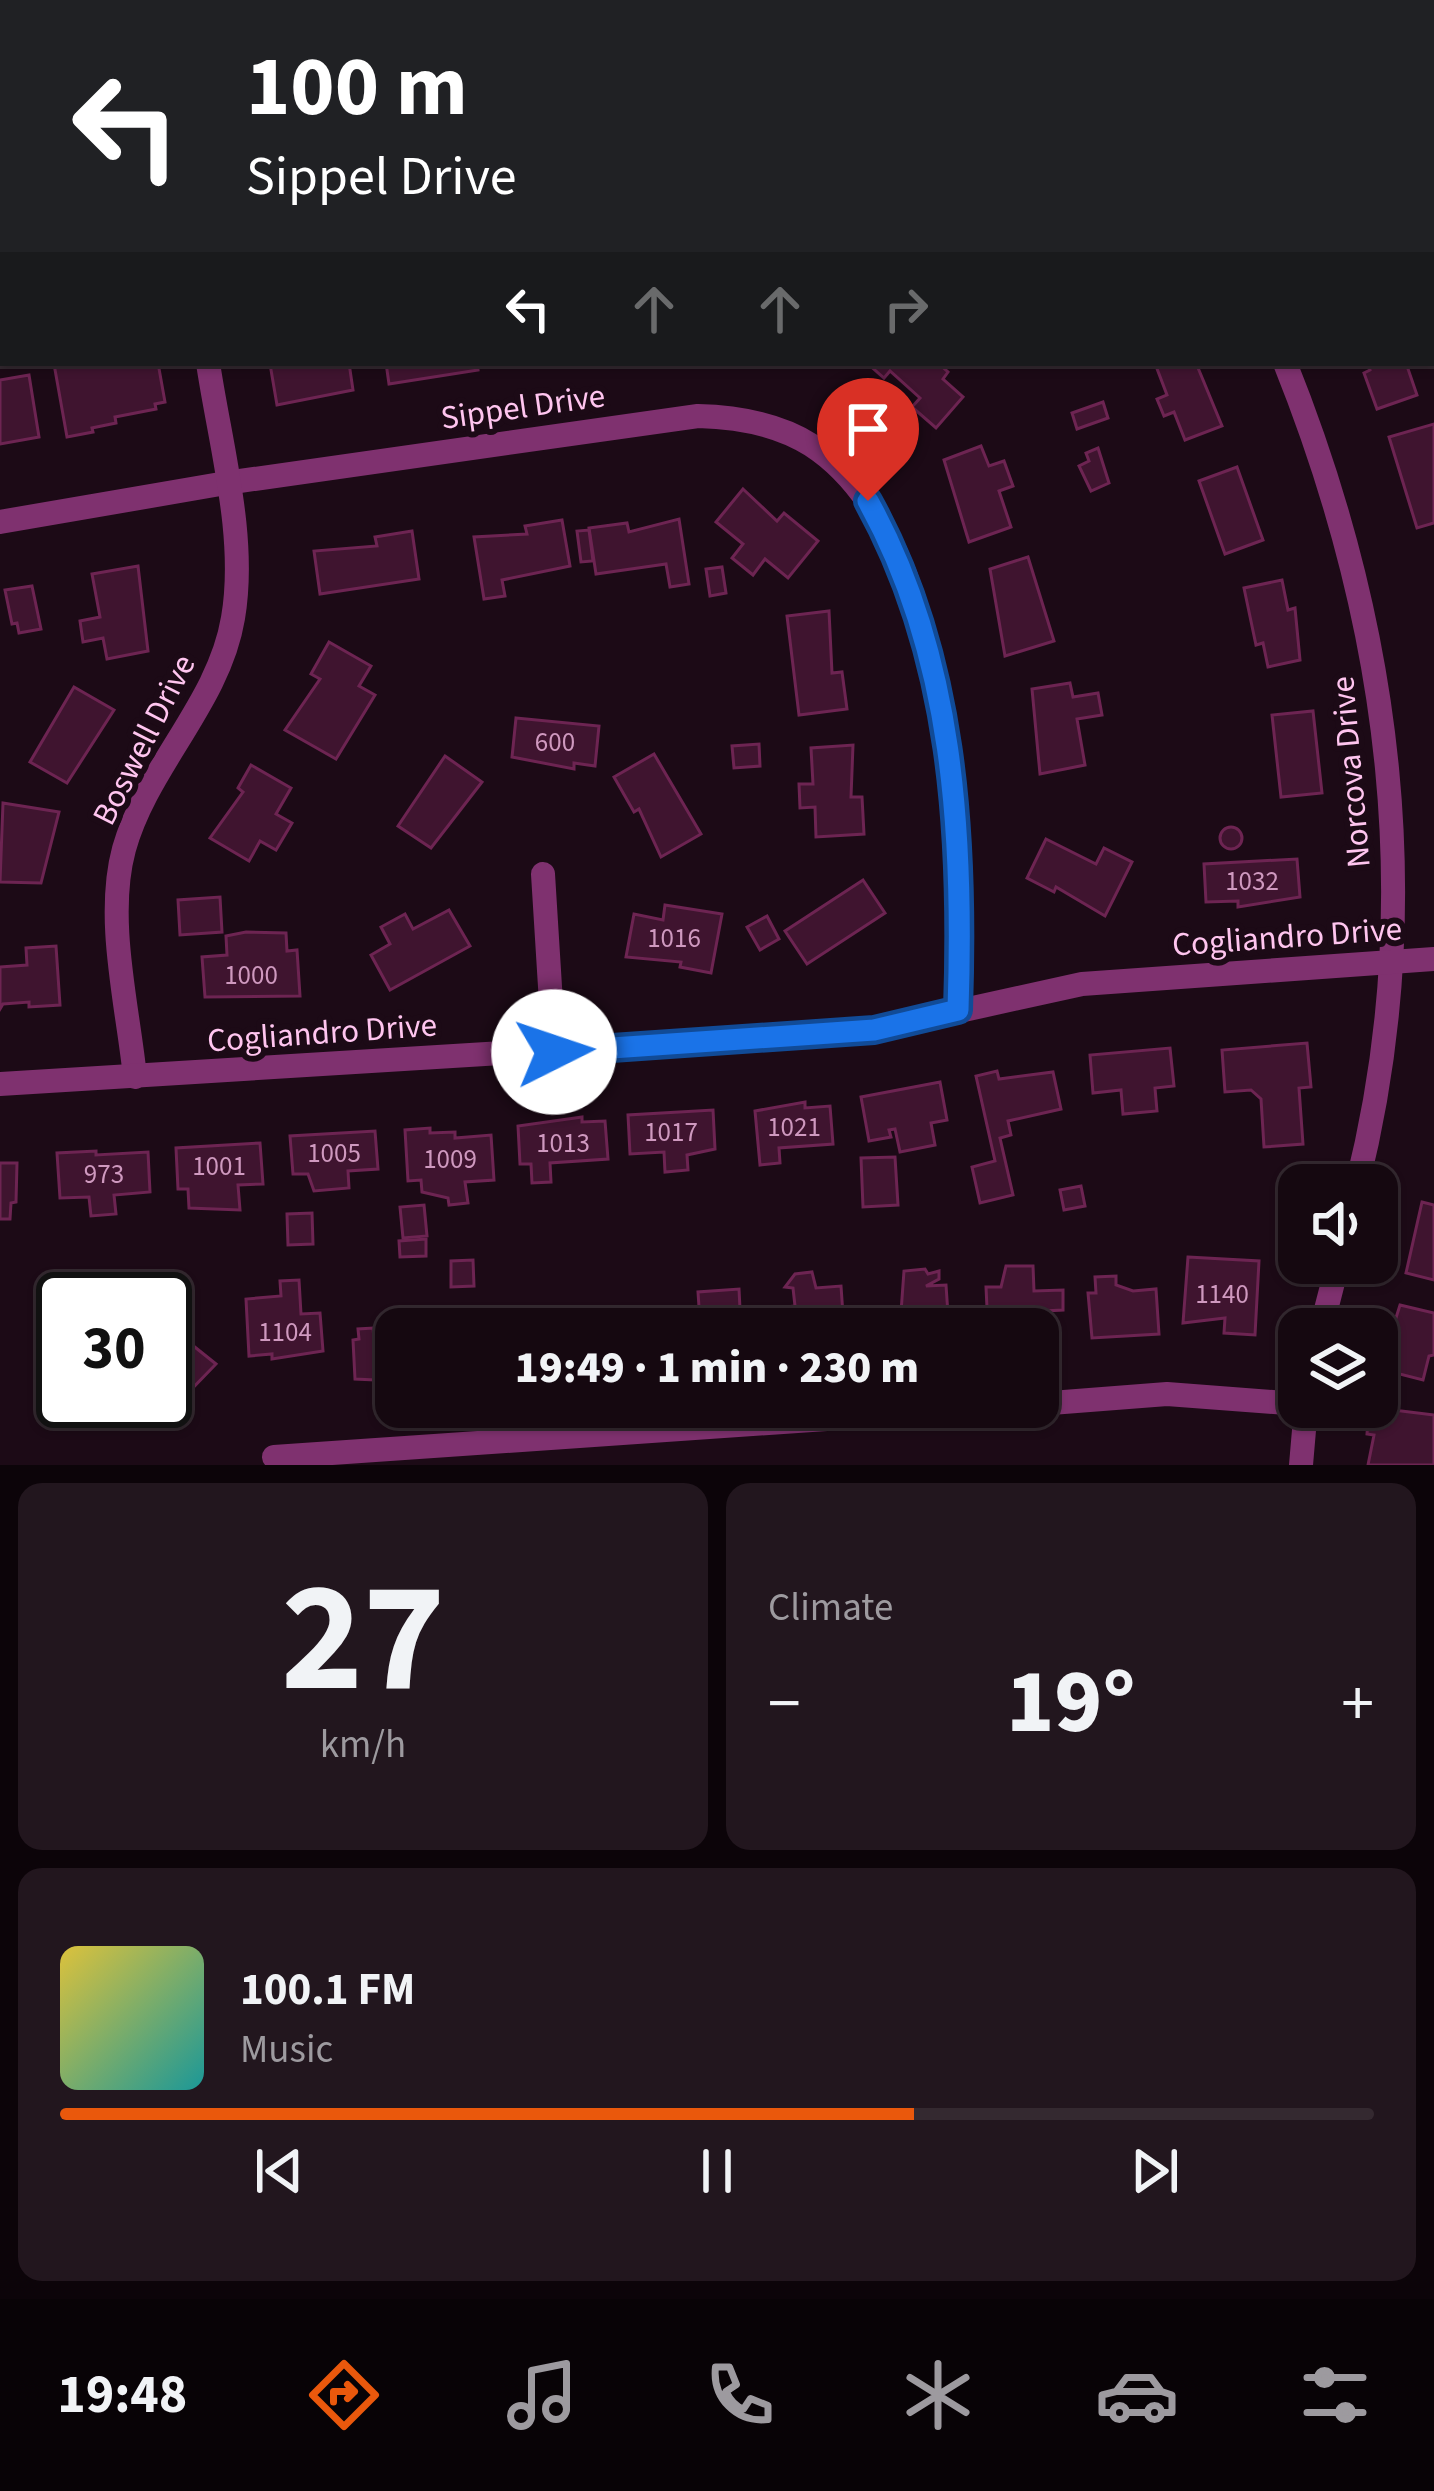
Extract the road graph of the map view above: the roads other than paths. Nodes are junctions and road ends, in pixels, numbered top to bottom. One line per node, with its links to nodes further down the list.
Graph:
1 (208, 366): 3 (street, Boswell Drive)
2 (1286, 366): 7 (street, Norcova Drive)
3 (226, 483): 4 (street, Sippel Drive); 8 (street, Sippel Drive); 10 (street, Boswell Drive)
4 (0, 522)
5 (543, 874): 9 (street)
6 (1434, 959): 7 (street, Cogliandro Drive)
7 (1392, 962): 8 (street, Cogliandro Drive); 12 (street, Norcova Drive)
8 (958, 1010): 9 (street, Cogliandro Drive)
9 (554, 1052): 10 (street, Cogliandro Drive)
10 (135, 1077): 11 (street, Cogliandro Drive)
11 (0, 1084)
12 (1361, 1164)
13 (1059, 1402): 14 (street)
14 (1278, 1404)
15 (696, 1428): 17 (street)
16 (1302, 1428): 18 (street)
17 (274, 1457)
18 (1301, 1465)

